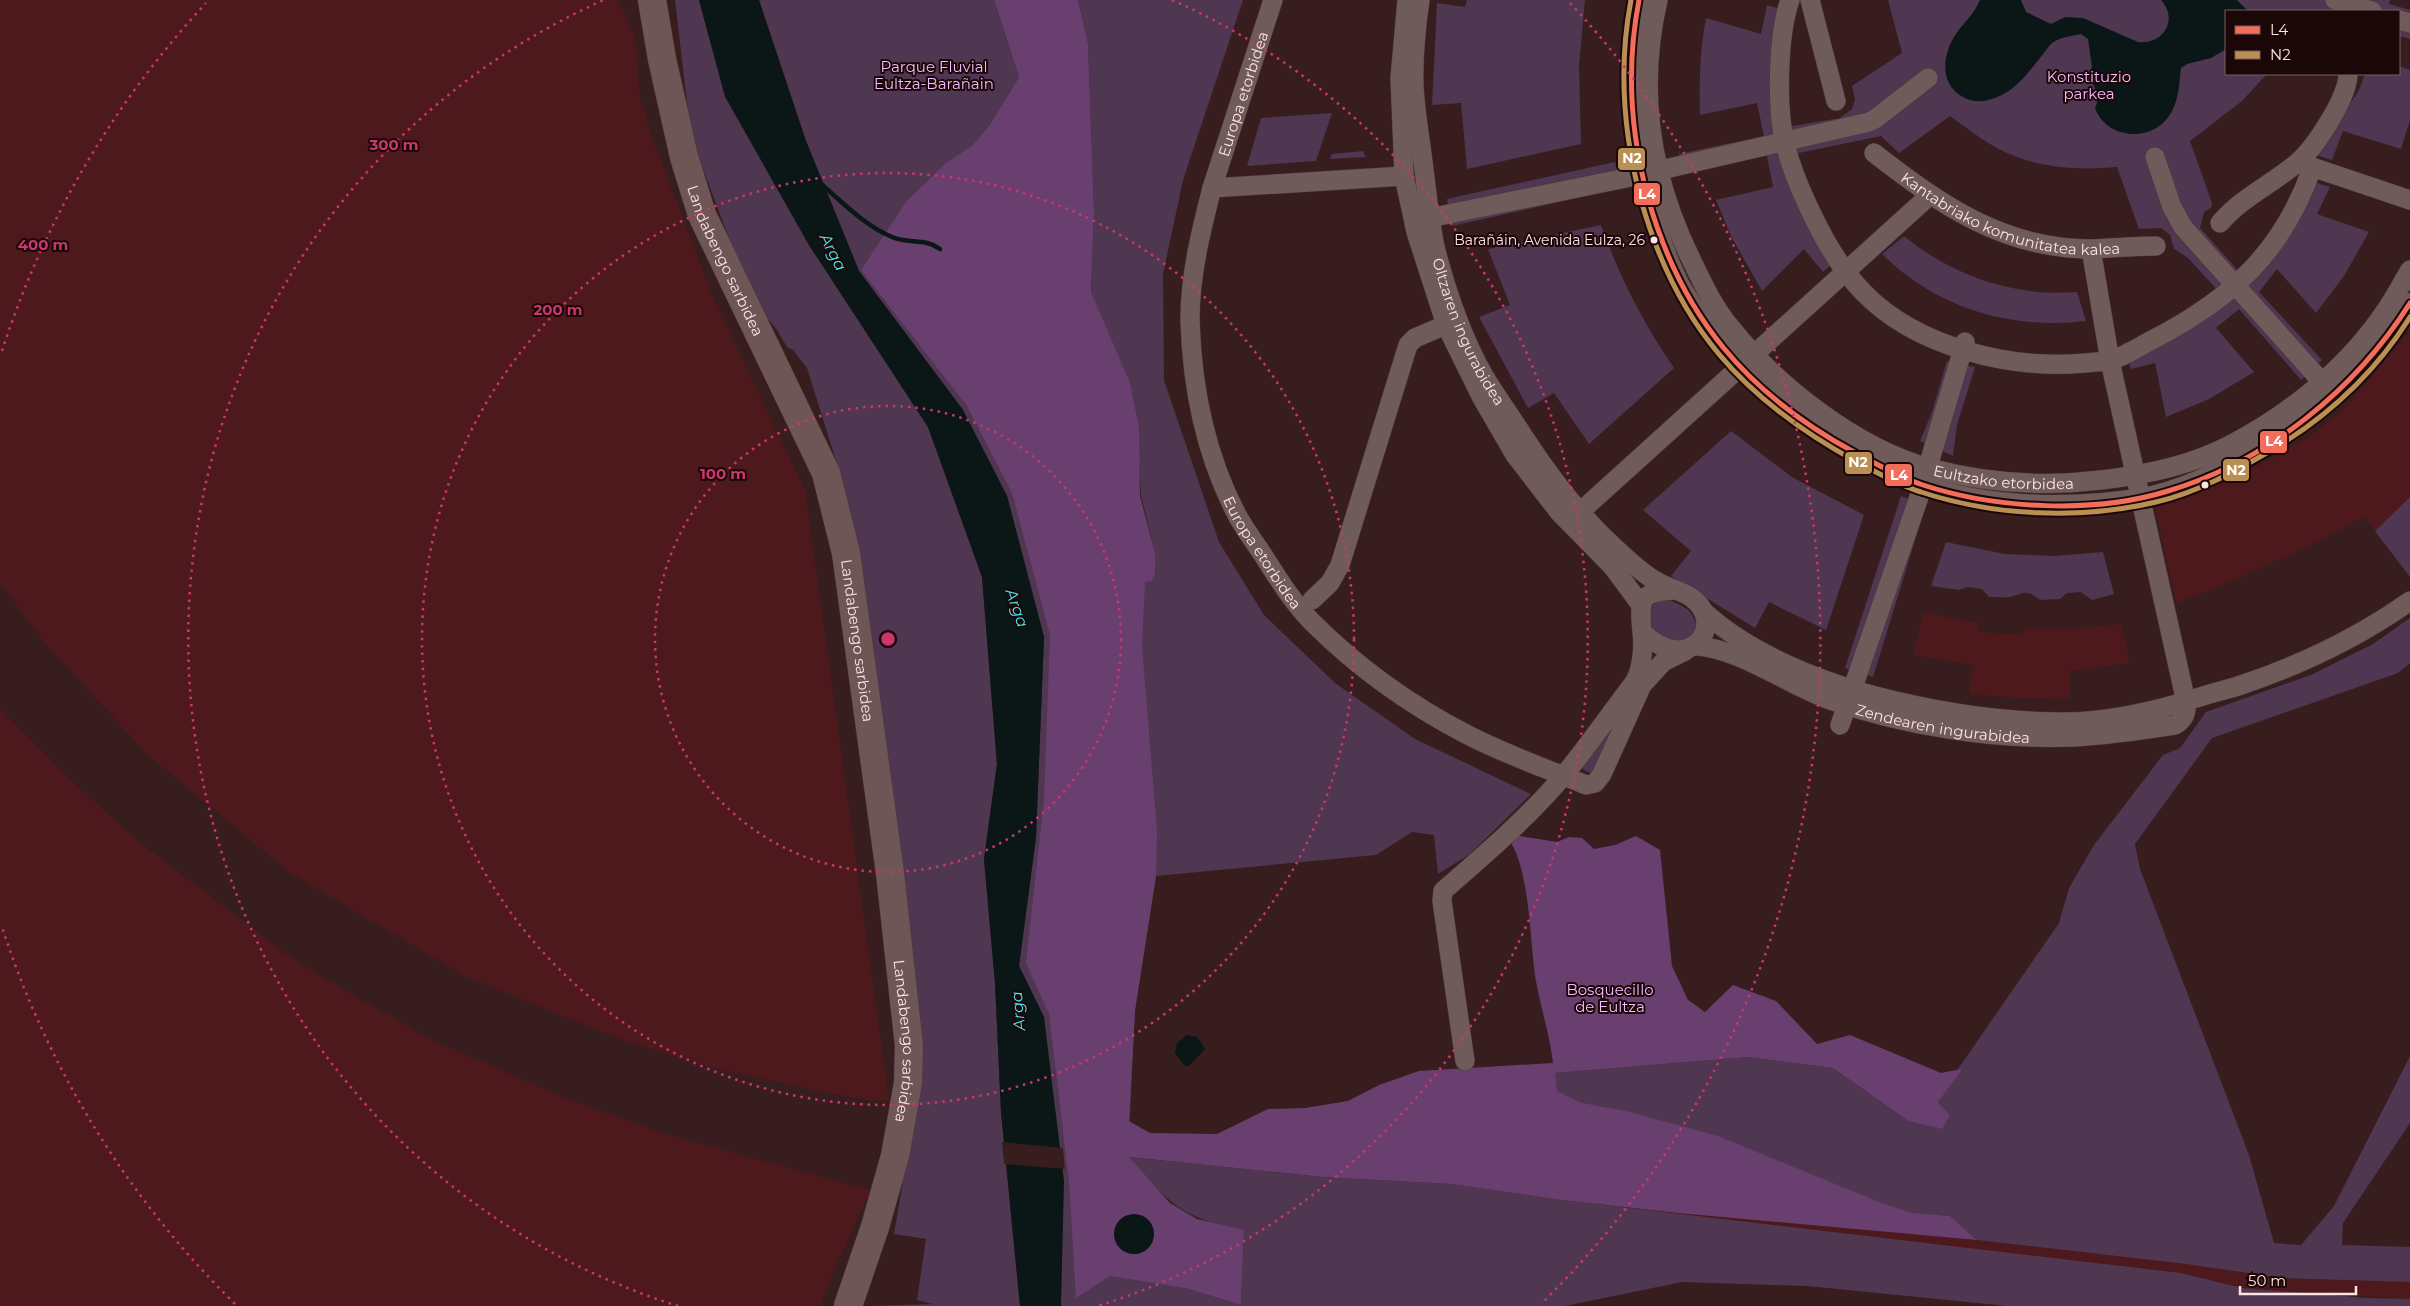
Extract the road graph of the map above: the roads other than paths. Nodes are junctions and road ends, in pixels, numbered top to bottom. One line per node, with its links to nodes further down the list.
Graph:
1 (652, 0): 56 (highway, Landabengo sarbidea)
2 (1274, 0): 22 (street, Europa etorbidea)
3 (1407, 0): 17 (street, Oltzaren ingurabidea)
4 (1420, 0): 15 (street, Oltzaren ingurabidea)
5 (1639, 0): 20 (street, Eultzako etorbidea)
6 (1658, 0): 20 (street, Eultzako etorbidea)
7 (1790, 0): 14 (street)
8 (2335, 0): 10 (street)
9 (1805, 1): 13 (street)
10 (2369, 10)
11 (2348, 75): 19 (street)
12 (1928, 78): 14 (street)
13 (1836, 101)
14 (1784, 141): 20 (street); 31 (street)
15 (1422, 150): 17 (street); 23 (street, Oltzaren ingurabidea)
16 (1874, 153): 24 (street, Kantabriako komunitatea kalea)
17 (1403, 156): 21 (street, Oltzaren ingurabidea)
18 (2155, 157): 32 (street)
19 (2305, 165): 25 (street); 27 (street); 32 (street)
20 (1649, 172): 26 (street); 36 (street, Eultzako etorbidea); 38 (street, Eultzako etorbidea)
21 (1405, 183): 22 (street); 23 (street); 34 (street, Oltzaren ingurabidea)
22 (1212, 188): 54 (street, Europa etorbidea)
23 (1427, 190): 26 (street, Oltzaren ingurabidea)
24 (1929, 196): 29 (street, Kantabriako komunitatea kalea); 31 (street)
25 (2410, 200)
26 (1429, 218): 34 (street, Oltzaren ingurabidea)
27 (2220, 223)
28 (2156, 246): 29 (street, Kantabriako komunitatea kalea)
29 (2091, 249): 37 (street)
30 (2410, 270): 39 (street, Eultzako etorbidea)
31 (1845, 273): 35 (street); 36 (street)
32 (2235, 286): 37 (street); 39 (street)
33 (2410, 303): 42 (street, Eultzako etorbidea)
34 (1452, 322): 43 (street, Oltzaren ingurabidea); 45 (street, Europa etorbidea); 47 (street, Oltzaren ingurabidea)
35 (1964, 346): 37 (street); 40 (street)
36 (1754, 354): 38 (street); 40 (street, Eultzako etorbidea)
37 (2110, 360): 41 (street)
38 (1738, 368): 40 (street, Eultzako etorbidea); 43 (street)
39 (2322, 382): 41 (street, Eultzako etorbidea)
40 (1925, 476): 41 (street, Eultzako etorbidea); 42 (street, Eultzako etorbidea); 51 (street)
41 (2134, 477): 42 (street)
42 (2140, 498): 52 (street)
43 (1580, 512): 44 (street, Oltzaren ingurabidea)
44 (1677, 590): 47 (street); 48 (street)
45 (1312, 600)
46 (2410, 601): 52 (street, Zendearen ingurabidea)
47 (1641, 604): 49 (street)
48 (1703, 611): 50 (street); 51 (street, Zendearen ingurabidea)
49 (1642, 633): 50 (street); 54 (street)
50 (1691, 648): 51 (street, Zendearen ingurabidea); 54 (street, Europa etorbidea)
51 (1849, 698): 52 (street, Zendearen ingurabidea); 53 (street)
52 (2186, 702)
53 (1840, 725)
54 (1563, 776): 55 (street)
55 (1465, 1061)
56 (848, 1306)

